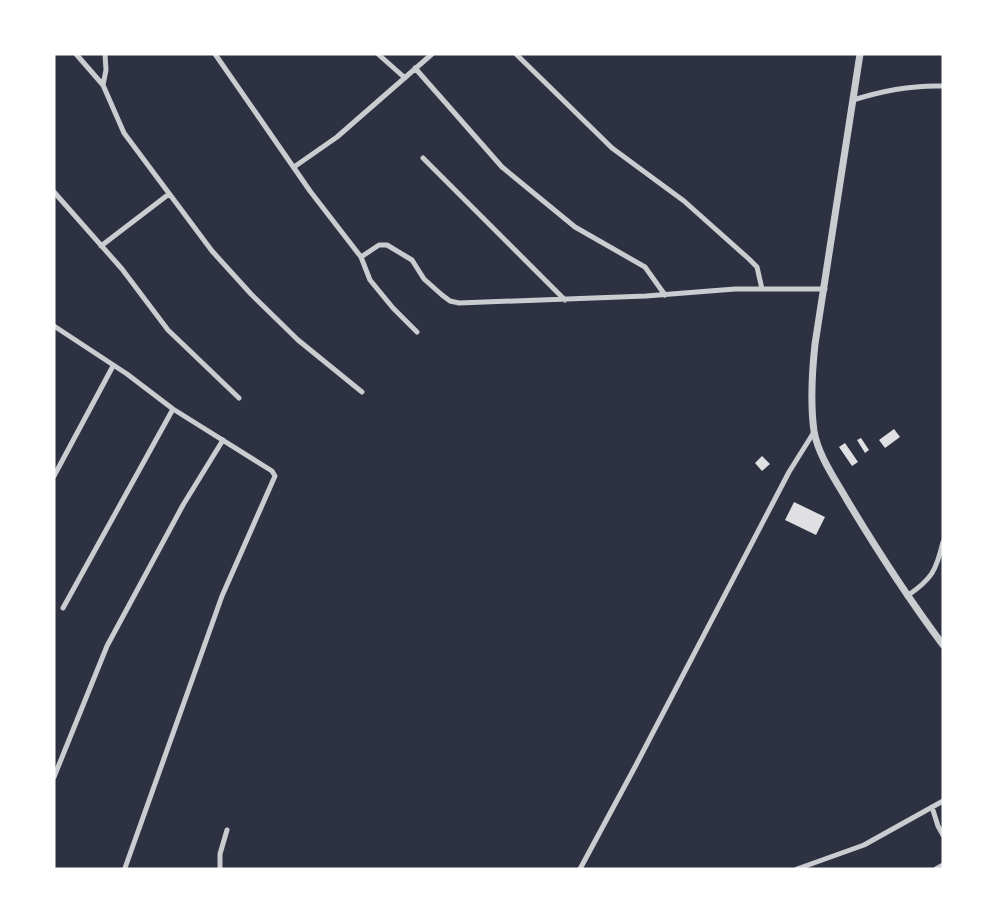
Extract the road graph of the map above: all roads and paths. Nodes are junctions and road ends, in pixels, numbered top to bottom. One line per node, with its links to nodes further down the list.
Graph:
1 (76, 54): 10 (street)
2 (105, 54): 10 (street)
3 (215, 54): 14 (street)
4 (378, 54): 9 (street)
5 (432, 54): 8 (street)
6 (516, 54): 19 (street)
7 (860, 54): 12 (street)
8 (415, 68): 9 (street); 21 (street)
9 (405, 78): 14 (street)
10 (103, 86): 16 (street)
11 (943, 86): 12 (street)
12 (853, 100): 20 (street)
13 (423, 158): 22 (street)
14 (294, 167): 18 (street)
15 (54, 192): 17 (street)
16 (169, 194): 17 (street); 26 (street)
17 (101, 246): 27 (street)
18 (361, 257): 22 (street); 24 (street)
19 (762, 289): 20 (street); 21 (street)
20 (825, 289): 29 (street)
21 (665, 295): 22 (street)
22 (565, 300)
23 (54, 326): 25 (street)
24 (417, 332)
25 (113, 366): 28 (street); 31 (street)
26 (362, 392)
27 (239, 398)
28 (173, 409): 30 (street); 34 (street)
29 (814, 432): 33 (street); 44 (street)
30 (223, 440): 36 (street); 42 (street)
31 (54, 476)
32 (943, 542): 33 (street)
33 (907, 596): 35 (street)
34 (63, 608)
35 (943, 645)
36 (54, 777)
37 (943, 801): 38 (street)
38 (932, 807): 40 (street); 45 (street)
39 (227, 830): 43 (street)
40 (943, 835)
41 (943, 865): 46 (street)
42 (125, 868)
43 (220, 869)
44 (580, 869)
45 (797, 869)
46 (936, 869)

